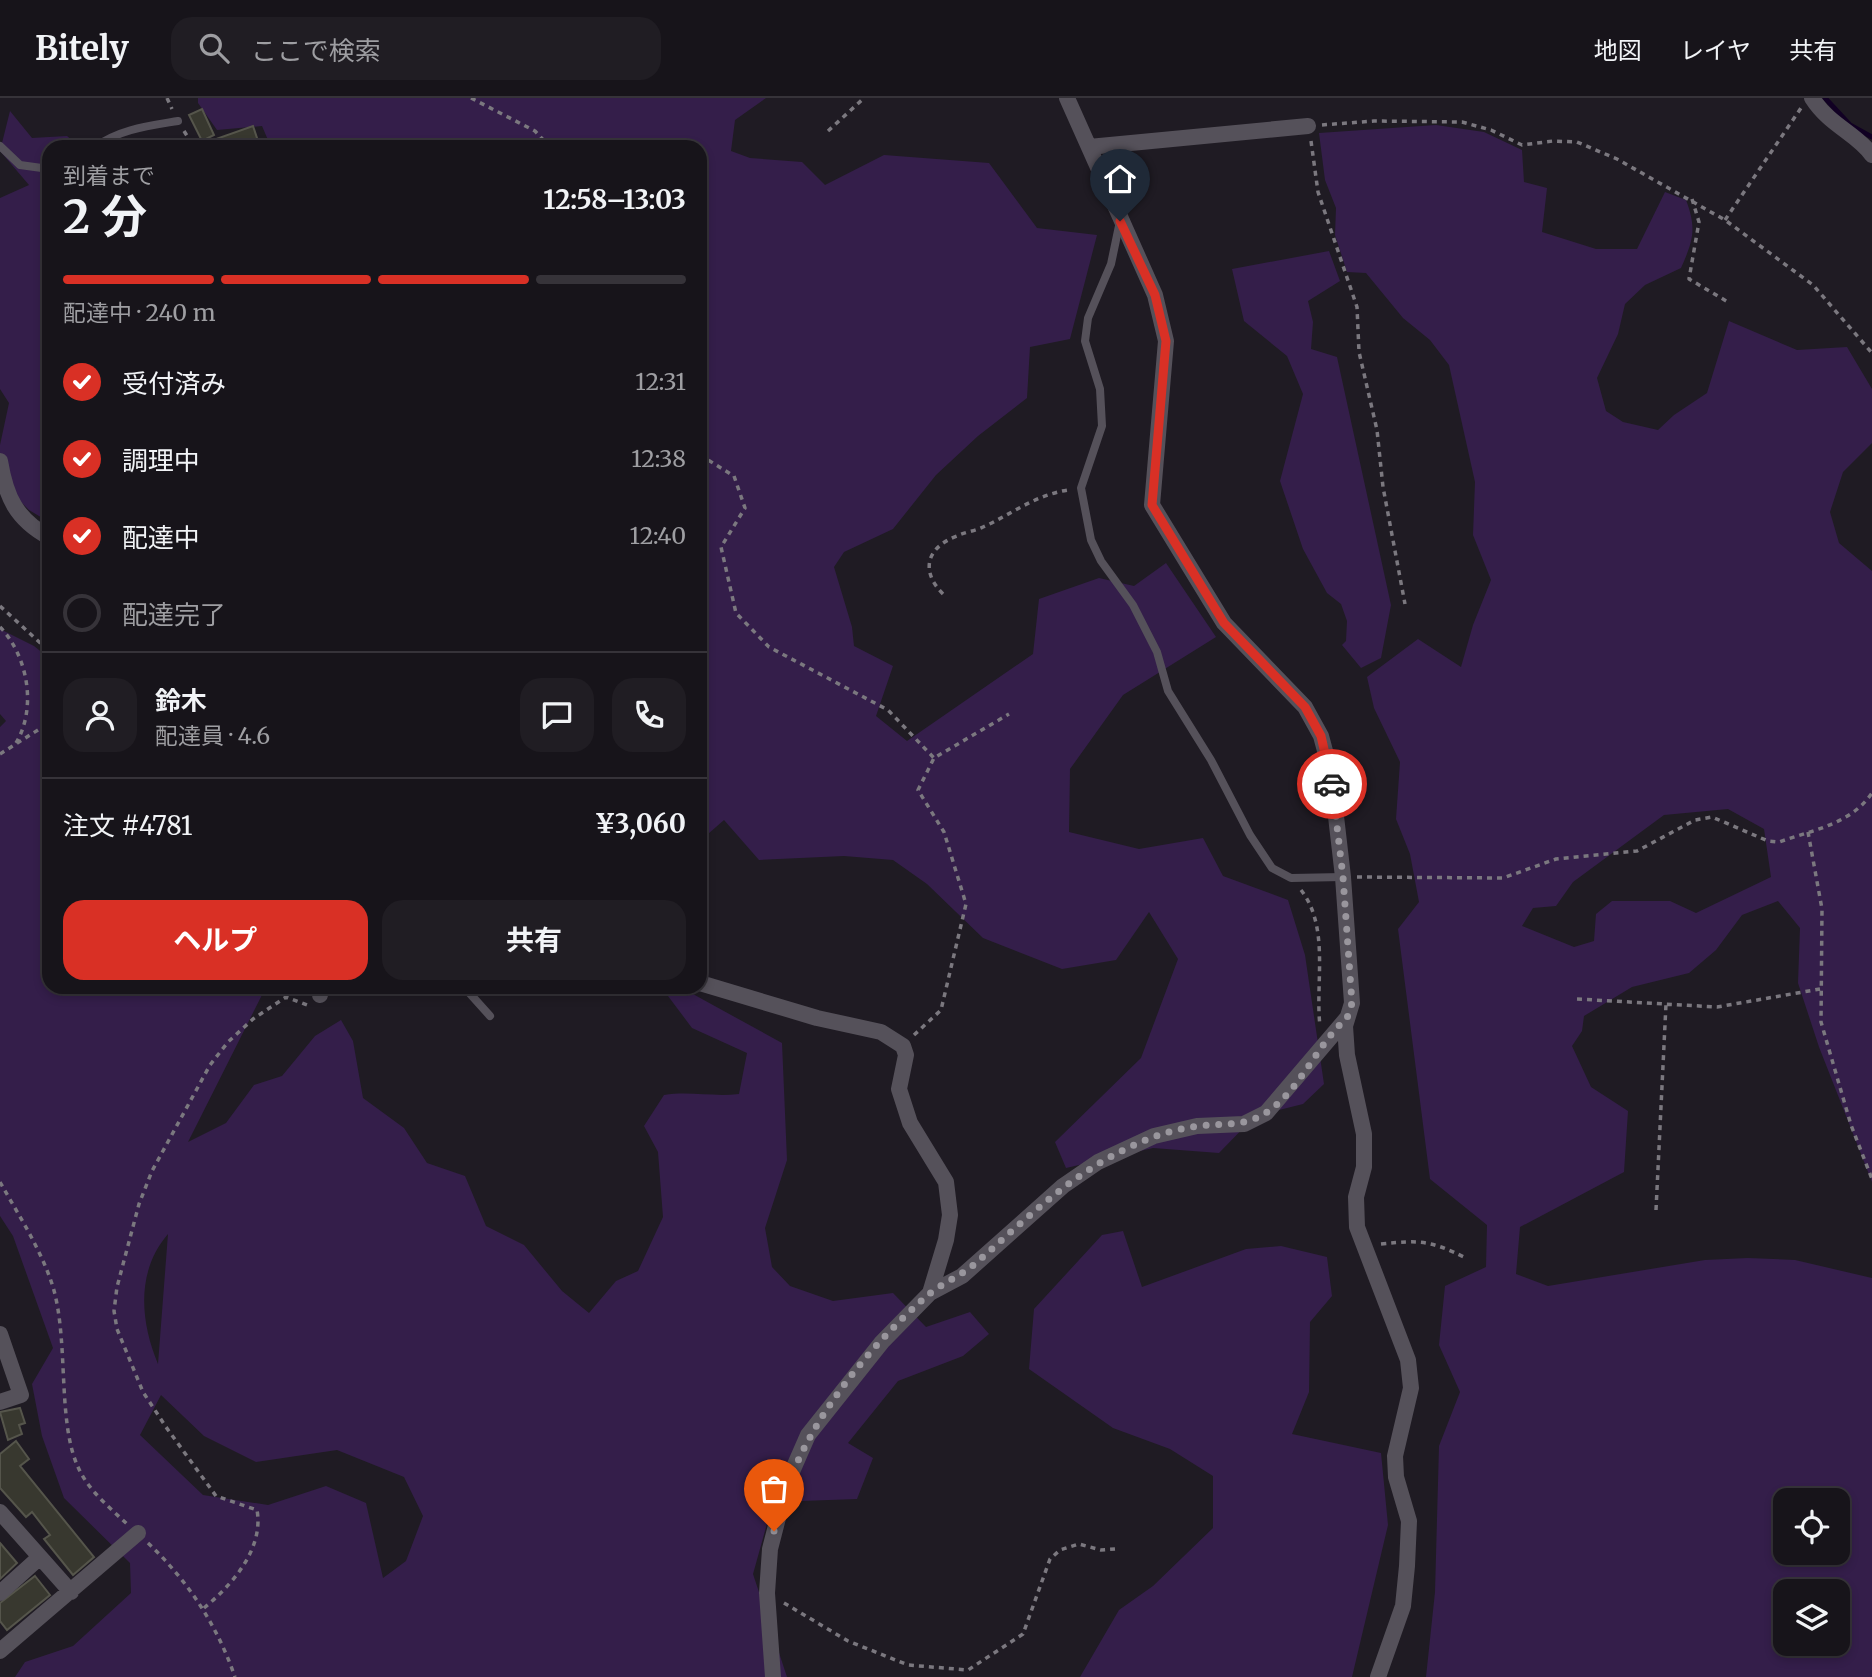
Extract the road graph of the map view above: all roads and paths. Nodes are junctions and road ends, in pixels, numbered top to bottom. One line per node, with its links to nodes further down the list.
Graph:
1 (471, 98): 9 (path)
2 (864, 98): 7 (path)
3 (1068, 98): 11 (street)
4 (1810, 98): 12 (street); 15 (path)
5 (178, 121): 8 (lane)
6 (1308, 126): 11 (street); 14 (path); 24 (path)
7 (828, 131)
8 (105, 140)
9 (543, 140)
10 (0, 146): 13 (lane)
11 (1089, 147): 16 (street)
12 (1870, 147)
13 (42, 168)
14 (1692, 199): 15 (path); 17 (path)
15 (1725, 220): 18 (path)
16 (1120, 221): 21 (lane); 35 (street)
17 (1728, 302)
18 (1872, 353)
19 (707, 459): 32 (path)
20 (0, 461): 22 (street)
21 (1081, 488): 23 (path); 36 (lane)
22 (42, 532)
23 (943, 594)
24 (1405, 604)
25 (0, 606): 27 (path)
26 (0, 627): 30 (path)
27 (42, 645)
28 (1009, 714): 32 (path)
29 (42, 727): 30 (path)
30 (16, 743): 31 (path)
31 (0, 754)
32 (934, 758): 45 (path)
33 (1872, 793): 34 (path)
34 (1808, 832): 35 (path); 38 (path)
35 (1343, 877): 36 (lane); 44 (street)
36 (1291, 878): 46 (path)
37 (707, 985): 45 (street)
38 (1820, 989): 42 (path); 47 (path)
39 (317, 994): 62 (path)
40 (470, 994): 43 (lane)
41 (1577, 999): 42 (path)
42 (1666, 1004): 49 (path)
43 (490, 1016)
44 (1347, 1018): 46 (street); 50 (street)
45 (902, 1046): 52 (street)
46 (1324, 1046): 52 (street)
47 (1872, 1179)
48 (0, 1182): 56 (path)
49 (1656, 1210)
50 (1365, 1246): 51 (path); 66 (street)
51 (1466, 1258)
52 (930, 1293): 61 (street)
53 (0, 1334): 54 (street)
54 (0, 1402)
55 (0, 1512): 58 (street)
56 (138, 1533): 60 (street); 62 (path)
57 (1115, 1549): 61 (path)
58 (40, 1558): 59 (street); 60 (street)
59 (0, 1592)
60 (71, 1592): 63 (street)
61 (767, 1593): 65 (street)
62 (204, 1608): 64 (path)
63 (0, 1651)
64 (235, 1677)
65 (772, 1677)
66 (1378, 1677)

